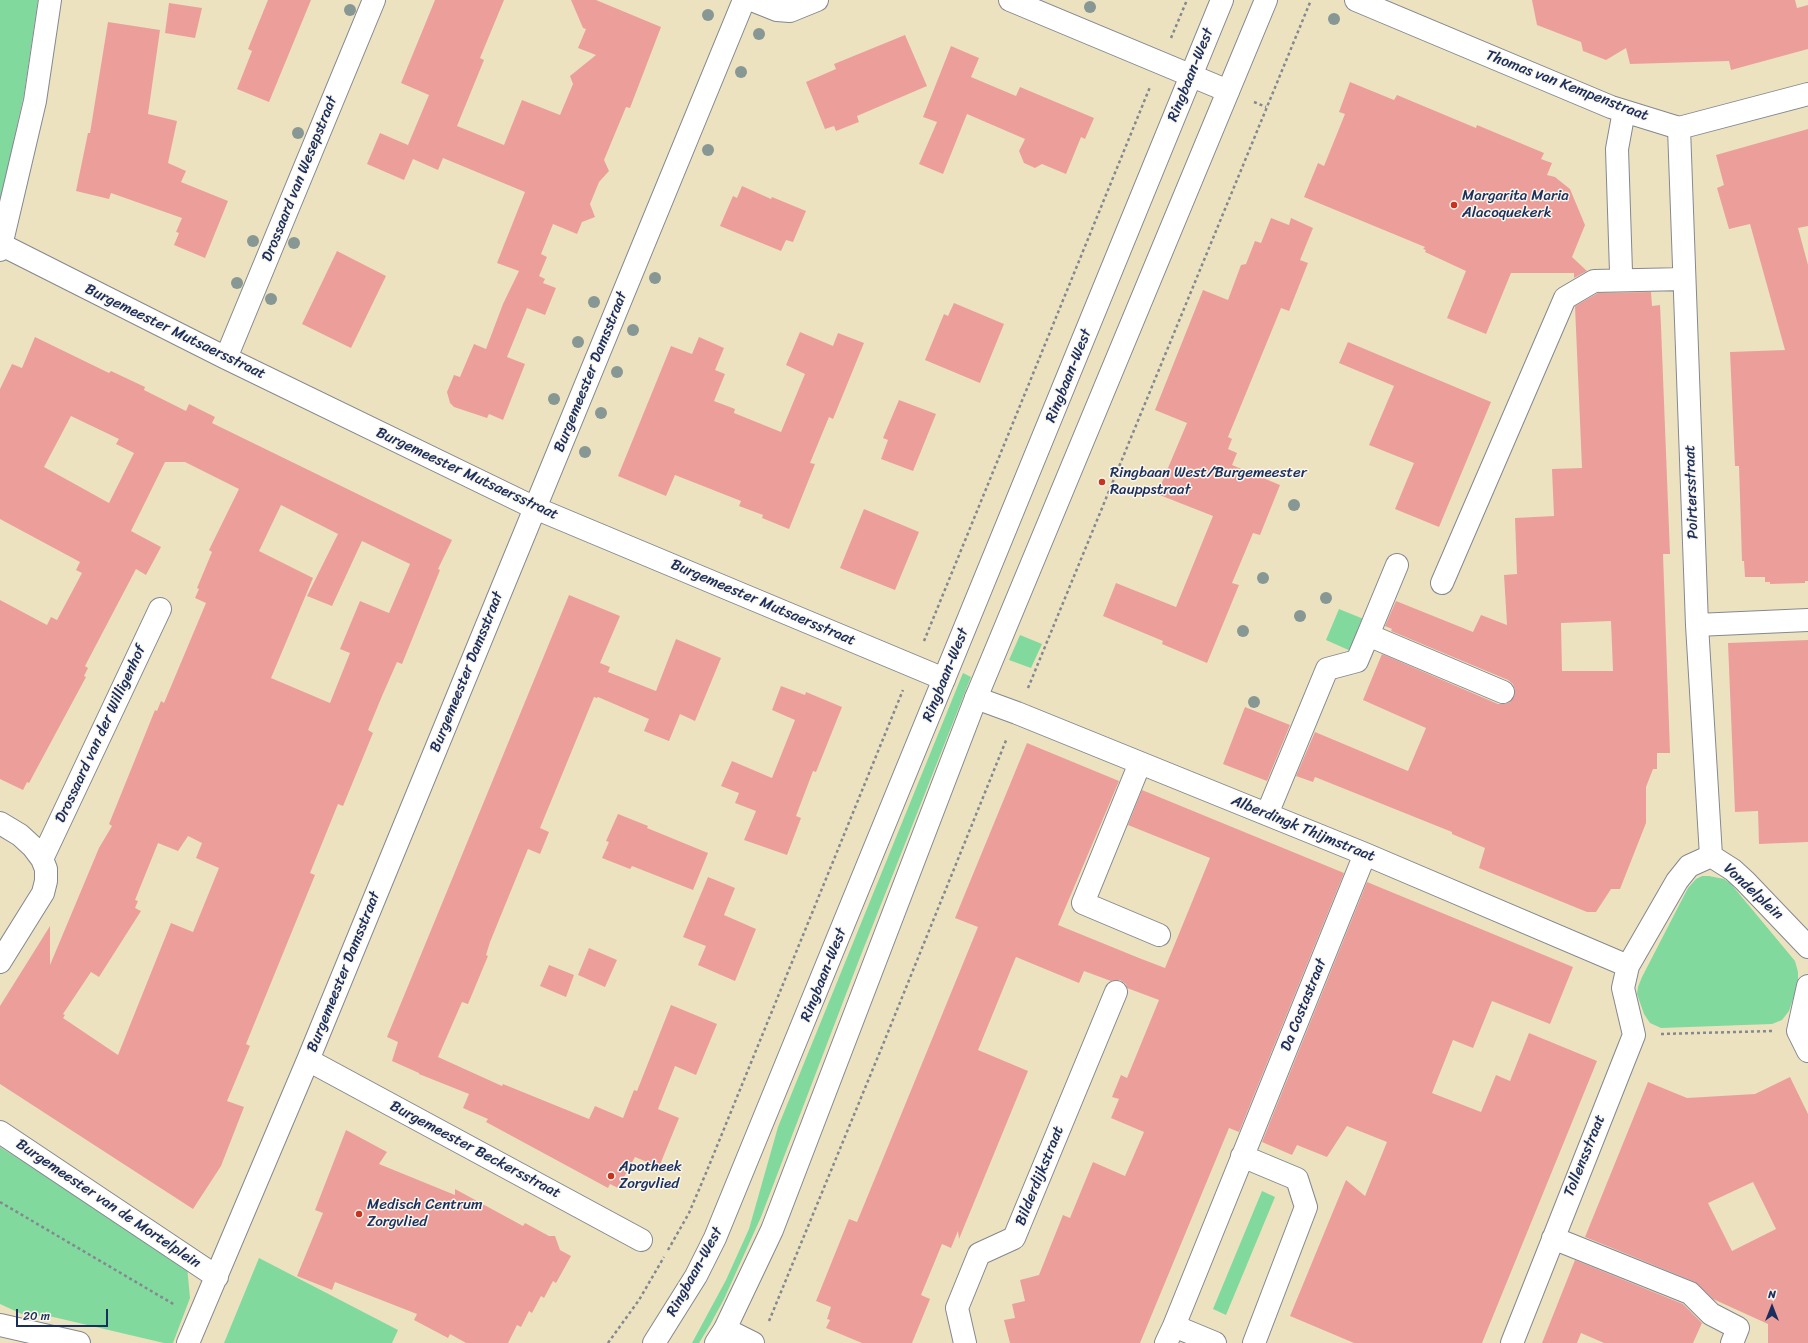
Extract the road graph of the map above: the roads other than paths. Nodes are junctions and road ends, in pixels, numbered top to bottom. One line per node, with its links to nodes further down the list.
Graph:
1 (50, 0): 15 (street)
2 (374, 0): 18 (street, Drossaard van Wesepstraat)
3 (744, 0): 19 (street, Burgemeester Damsstraat)
4 (752, 0): 5 (street)
5 (818, 0)
6 (1010, 0): 10 (street)
7 (1222, 0): 10 (street, Ringbaan-West)
8 (1266, 0): 11 (street)
9 (1356, 0): 13 (street, Thomas van Kempenstraat)
10 (1190, 76): 11 (street); 26 (street, Ringbaan-West)
11 (1228, 91): 28 (street)
12 (1808, 94): 14 (street)
13 (1624, 111): 14 (street, Thomas van Kempenstraat); 16 (street)
14 (1678, 128): 17 (street, Poirtersstraat)
15 (1, 246): 18 (street, Burgemeester Mutsaersstraat)
16 (1622, 272)
17 (1684, 279): 21 (street); 24 (street, Poirtersstraat)
18 (226, 358): 19 (street, Burgemeester Mutsaersstraat)
19 (535, 508): 26 (street, Burgemeester Mutsaersstraat); 42 (street, Burgemeester Damsstraat)
20 (1397, 565): 25 (street)
21 (1442, 583)
22 (160, 609): 34 (street, Drossaard van der Willigenhof)
23 (1808, 620): 24 (street)
24 (1697, 625): 33 (street, Poirtersstraat)
25 (1368, 635): 27 (street); 30 (street)
26 (944, 679): 53 (street, Ringbaan-West)
27 (1503, 692)
28 (976, 698): 29 (street, Alberdingk Thijmstraat); 50 (street)
29 (1140, 763): 30 (street, Alberdingk Thijmstraat); 35 (street)
30 (1267, 814): 32 (street, Alberdingk Thijmstraat)
31 (0, 823): 34 (street)
32 (1365, 854): 38 (street, Alberdingk Thijmstraat); 44 (street, Da Costastraat)
33 (1711, 856): 36 (street, Vondelplein); 38 (street, Vondelplein)
34 (42, 860): 37 (street)
35 (1159, 935)
36 (1808, 947)
37 (0, 962)
38 (1628, 966): 45 (street, Tollensstraat)
39 (1808, 986): 41 (street)
40 (1116, 992): 55 (street, Bilderdijkstraat)
41 (1808, 1051)
42 (308, 1060): 46 (street, Burgemeester Beckersstraat); 47 (street, Burgemeester Damsstraat)
43 (0, 1132): 47 (street, Burgemeester van de Mortelplein)
44 (1242, 1156): 49 (street, Da Costastraat); 57 (street)
45 (1553, 1238): 58 (street, Tollensstraat); 59 (street)
46 (641, 1240)
47 (217, 1277): 52 (street, Burgemeester Damsstraat)
48 (0, 1325): 51 (street)
49 (1170, 1334): 56 (street)
50 (720, 1336): 54 (street)
51 (79, 1343)
52 (188, 1343)
53 (654, 1343)
54 (753, 1343)
55 (965, 1343)
56 (1215, 1343)
57 (1254, 1343)
58 (1512, 1343)
59 (1732, 1343)

